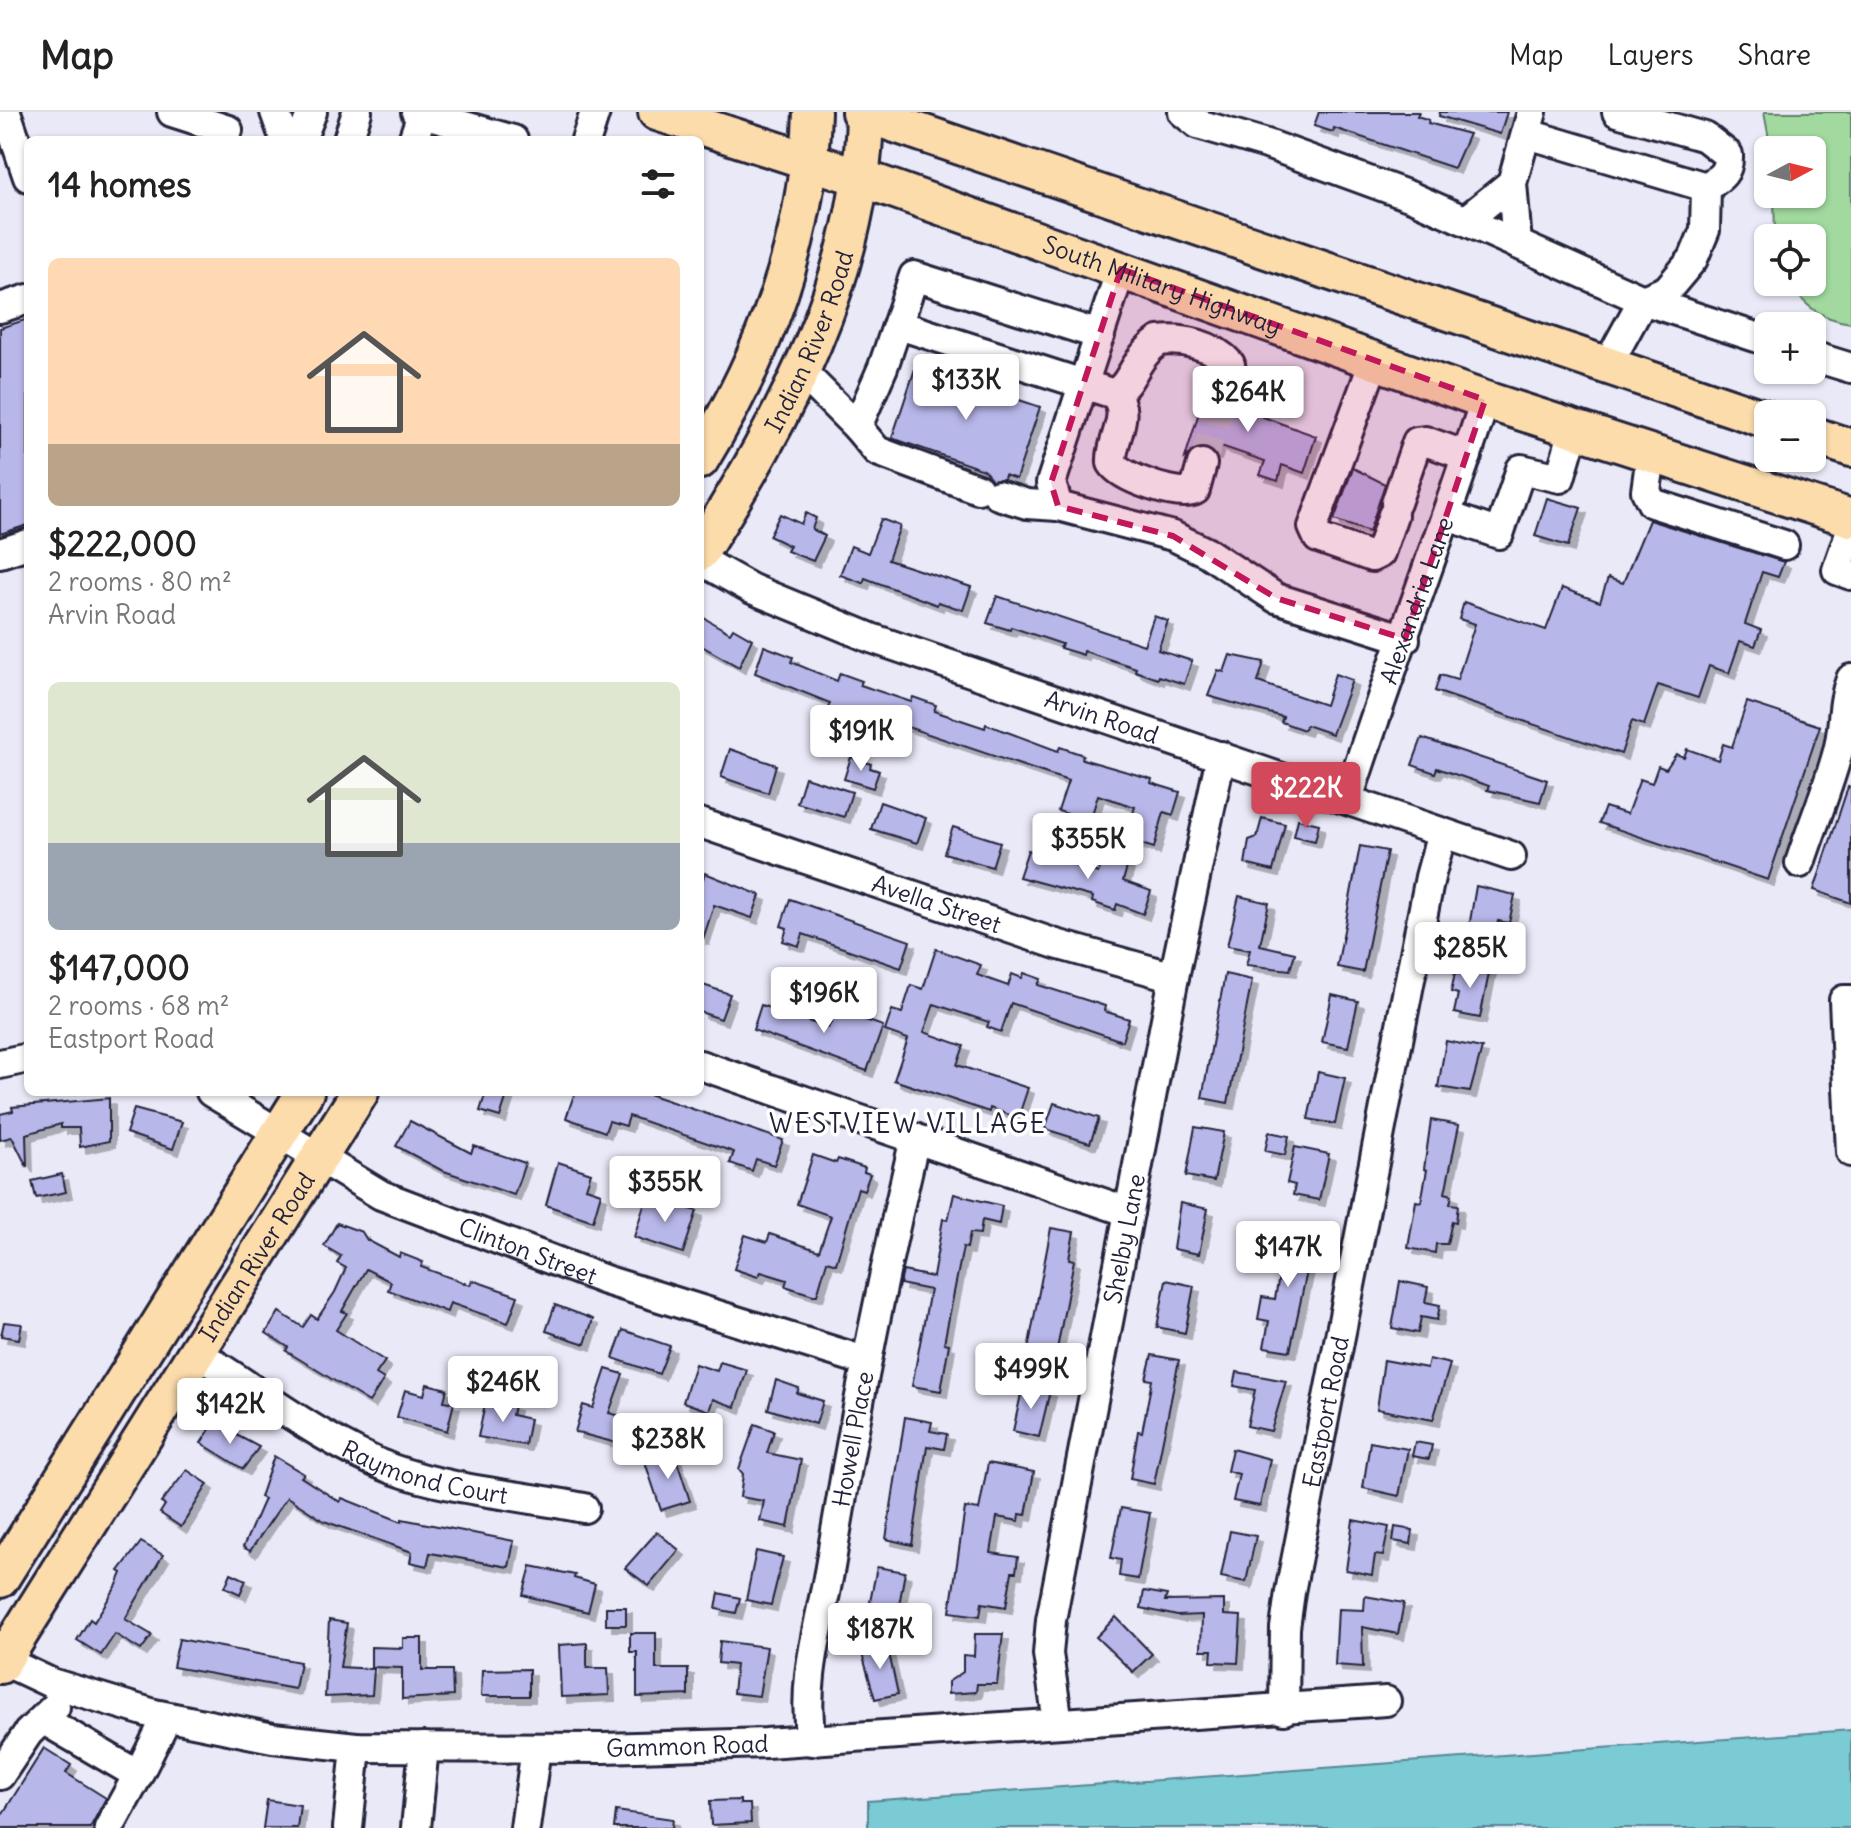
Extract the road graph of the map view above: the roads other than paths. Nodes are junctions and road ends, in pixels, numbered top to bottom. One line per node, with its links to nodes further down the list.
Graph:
1 (6, 112): 21 (street)
2 (172, 112): 14 (street)
3 (275, 112): 15 (street)
4 (312, 112): 16 (street)
5 (357, 112): 17 (street)
6 (595, 112): 19 (street)
7 (657, 112): 20 (main road, South Military Highway)
8 (812, 112): 20 (main road, Indian River Road)
9 (863, 112): 22 (main road, Indian River Road); 36 (main road)
10 (1183, 112): 25 (street)
11 (1617, 112): 24 (street)
12 (417, 122): 18 (street)
13 (1530, 123): 23 (street); 24 (street)
14 (227, 127)
15 (284, 136)
16 (303, 136)
17 (349, 136)
18 (492, 136)
19 (587, 136)
20 (810, 161): 22 (main road, South Military Highway); 44 (main road, Indian River Road)
21 (24, 165)
22 (859, 177): 27 (main road, South Military Highway); 38 (main road, Indian River Road)
23 (1512, 183): 25 (street); 26 (street)
24 (1706, 187): 29 (street)
25 (1466, 220): 26 (street)
26 (1517, 244): 29 (street)
27 (1121, 269): 32 (street); 34 (main road, South Military Highway)
28 (24, 300): 30 (street)
29 (1643, 300): 33 (street); 36 (street)
30 (0, 308)
31 (899, 325): 32 (street); 40 (street); 45 (street)
32 (1100, 335): 40 (street)
33 (1754, 336)
34 (1375, 359): 42 (main road, South Military Highway); 51 (street)
35 (1826, 360): 37 (street)
36 (1608, 364): 43 (main road)
37 (1851, 368)
38 (803, 373): 45 (street); 59 (main road, Indian River Road)
39 (1231, 374): 41 (street)
40 (1083, 386): 41 (street); 53 (street)
41 (1114, 394): 52 (street)
42 (1485, 400): 46 (main road, South Military Highway); 51 (street, Alexandria Lane)
43 (1754, 415)
44 (711, 416): 48 (main road, Indian River Road)
45 (857, 427): 53 (street)
46 (1574, 430): 50 (main road, South Military Highway); 54 (street)
47 (1826, 440): 49 (main road)
48 (704, 444)
49 (1851, 448)
50 (1651, 455): 55 (main road, South Military Highway); 58 (street)
51 (1467, 456): 54 (street, Alexandria Lane)
52 (1202, 464)
53 (1058, 506): 63 (street)
54 (1448, 516): 63 (street, Alexandria Lane)
55 (1851, 518)
56 (1851, 530): 62 (street)
57 (24, 545): 60 (street)
58 (1784, 545)
59 (704, 546)
60 (0, 553)
61 (704, 562): 65 (street, Arvin Road)
62 (1851, 575)
63 (1405, 639): 66 (street, Alexandria Lane)
64 (1851, 679): 70 (street)
65 (1221, 756): 66 (street, Arvin Road); 71 (street, Shelby Lane)
66 (1348, 799): 68 (street, Arvin Road)
67 (704, 824): 71 (street, Avella Street)
68 (1442, 833): 69 (street, Arvin Road); 91 (street, Eastport Road)
69 (1511, 856)
70 (1800, 863)
71 (1174, 977): 83 (street, Shelby Lane)
72 (1851, 1000): 81 (street)
73 (24, 1059): 74 (street)
74 (0, 1064)
75 (704, 1066): 80 (street)
76 (218, 1096): 79 (street, Clinton Street)
77 (302, 1096): 79 (main road, Indian River Road)
78 (357, 1096): 82 (main road, Indian River Road)
79 (279, 1132): 82 (street, Clinton Street); 87 (main road, Indian River Road)
80 (915, 1138): 83 (street); 85 (street, Howell Place)
81 (1851, 1152)
82 (318, 1159): 84 (main road, Indian River Road); 85 (street, Clinton Street)
83 (1129, 1212): 94 (street, Shelby Lane)
84 (197, 1353): 86 (street, Raymond Court); 88 (main road, Indian River Road)
85 (865, 1361): 95 (street, Howell Place)
86 (584, 1508)
87 (0, 1579)
88 (1, 1661): 89 (street, Gammon Road)
89 (71, 1688): 92 (street, Gammon Road); 93 (street)
90 (1386, 1701): 91 (street, Gammon Road)
91 (1284, 1710): 94 (street, Gammon Road)
92 (167, 1717): 96 (street, Gammon Road); 100 (street)
93 (44, 1720): 99 (street); 100 (street)
94 (1058, 1723): 95 (street, Gammon Road)
95 (811, 1741): 98 (street, Gammon Road)
96 (356, 1747): 97 (street, Gammon Road); 102 (street)
97 (424, 1747): 98 (street, Gammon Road); 103 (street)
98 (536, 1748): 104 (street)
99 (2, 1767)
100 (138, 1775): 101 (street)
101 (109, 1828)
102 (348, 1828)
103 (416, 1828)
104 (525, 1828)

